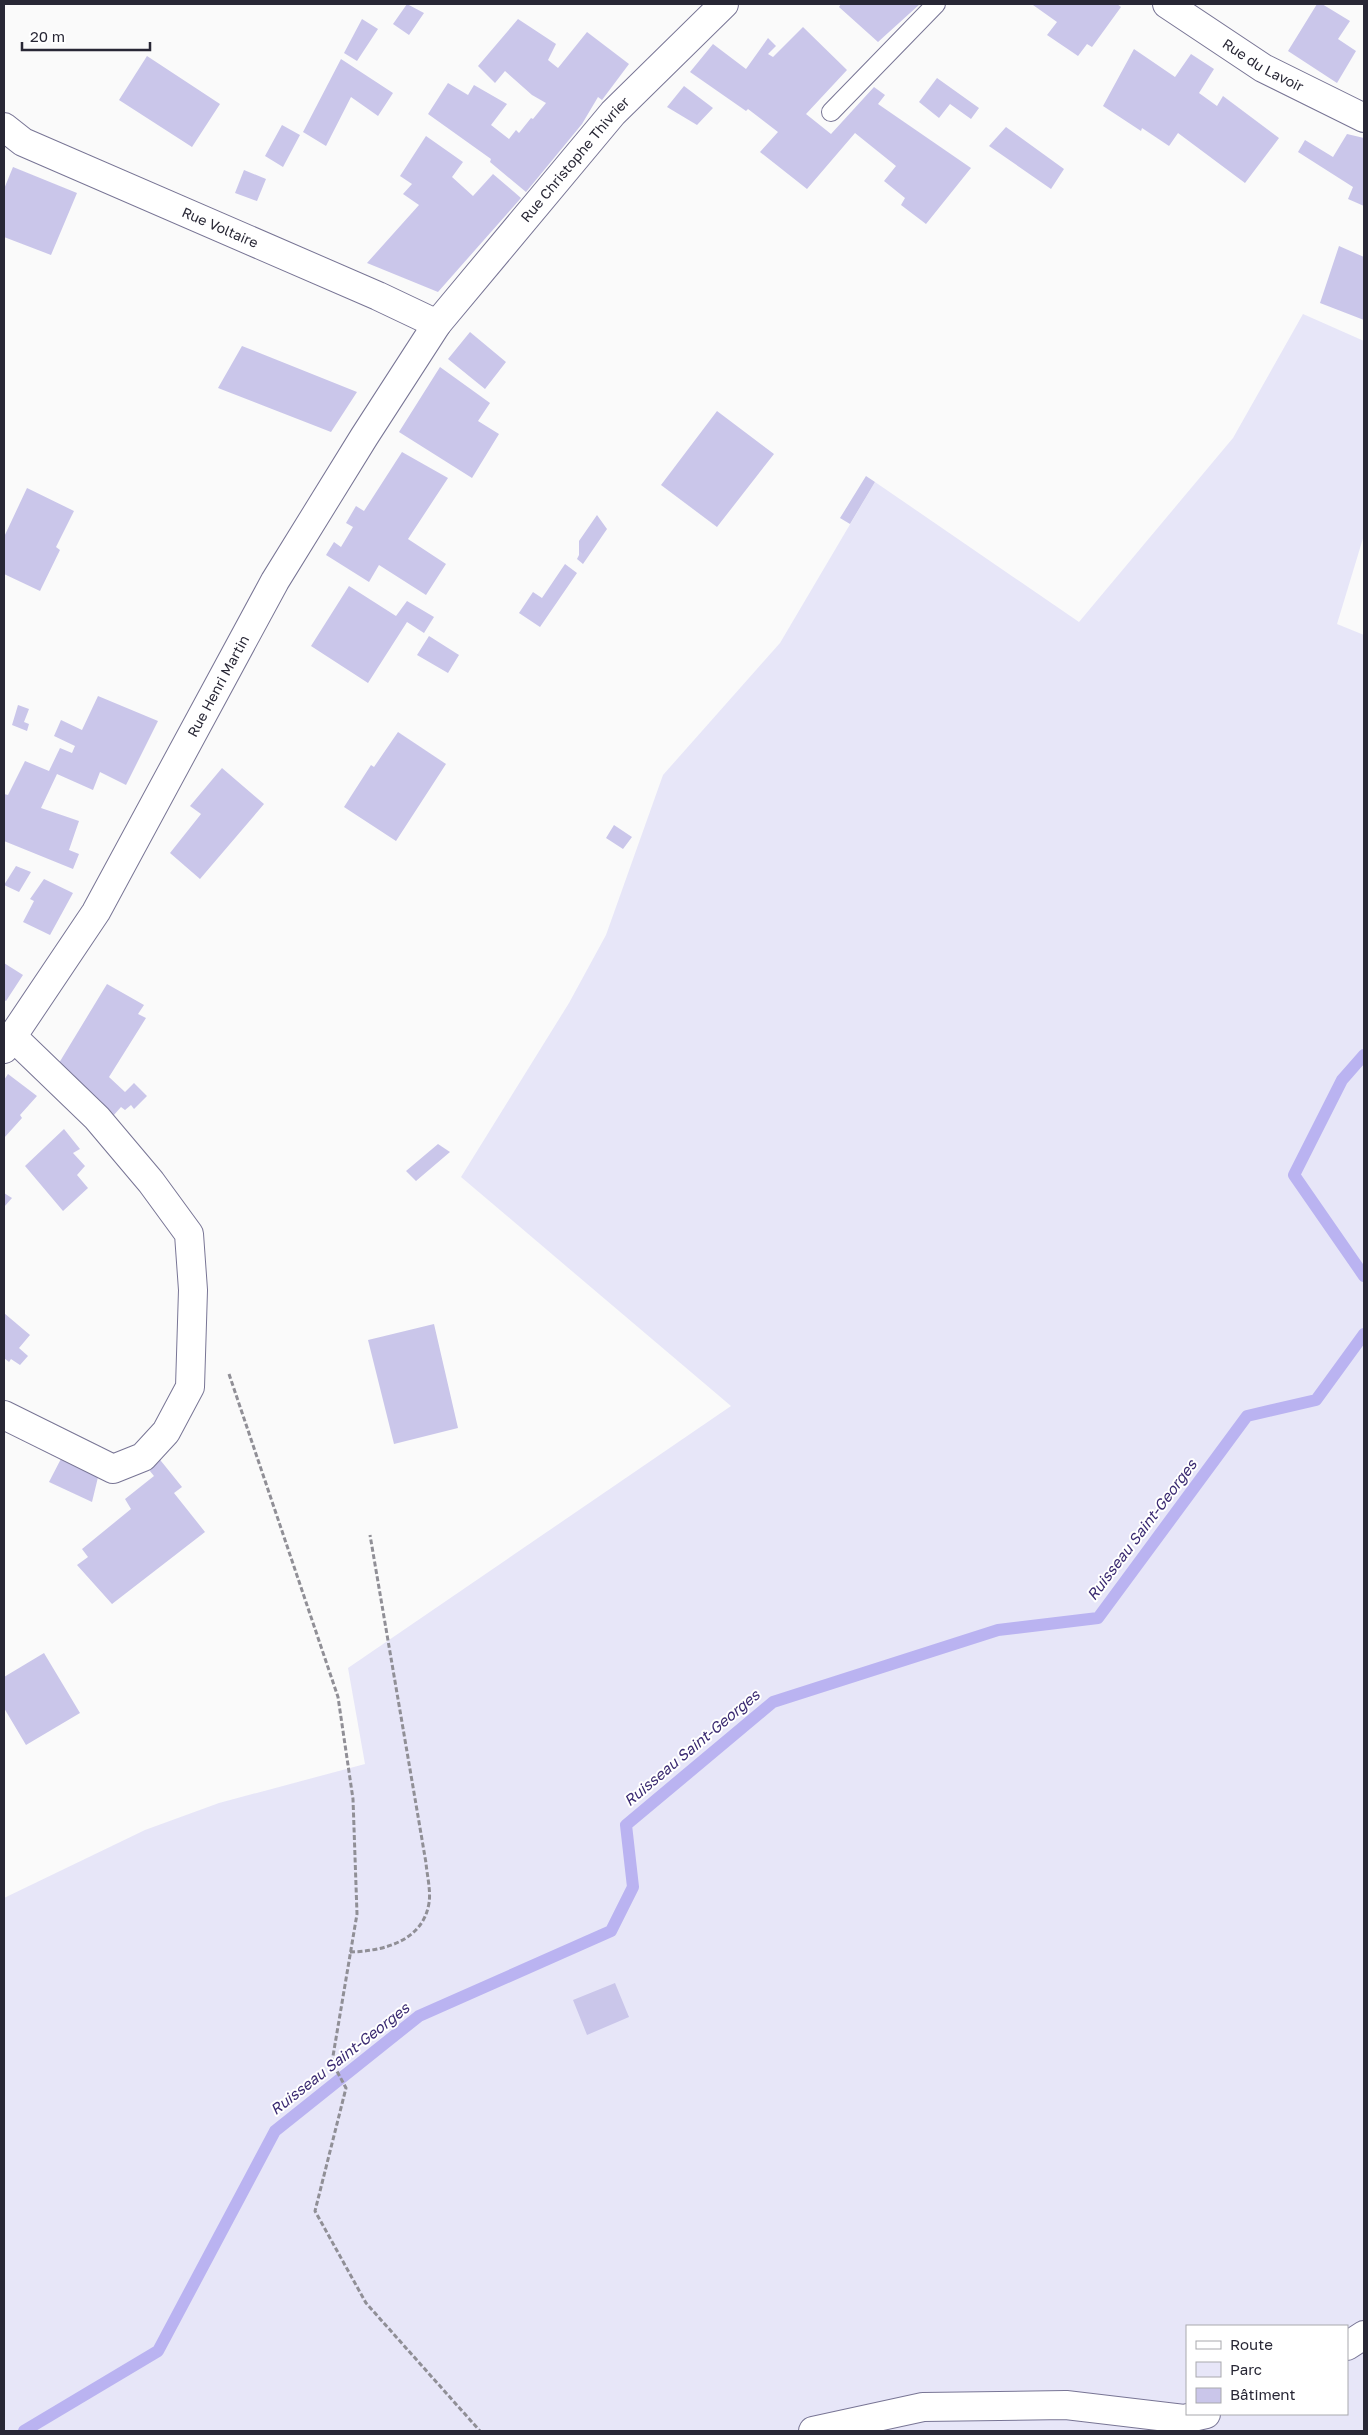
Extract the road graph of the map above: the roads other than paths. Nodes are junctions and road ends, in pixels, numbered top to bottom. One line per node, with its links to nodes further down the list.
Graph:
1 (724, 4): 7 (street, Rue Christophe Thivrier)
2 (936, 4): 4 (lane)
3 (1167, 4): 5 (street, Rue du Lavoir)
4 (831, 112)
5 (1364, 118)
6 (4, 127): 7 (street, Rue Voltaire)
7 (437, 324): 8 (street, Rue Henri Martin)
8 (8, 1043): 9 (street)
9 (4, 1415)
10 (1364, 2335): 11 (street)
11 (1348, 2345)
12 (1202, 2415): 13 (street)
13 (813, 2431)

